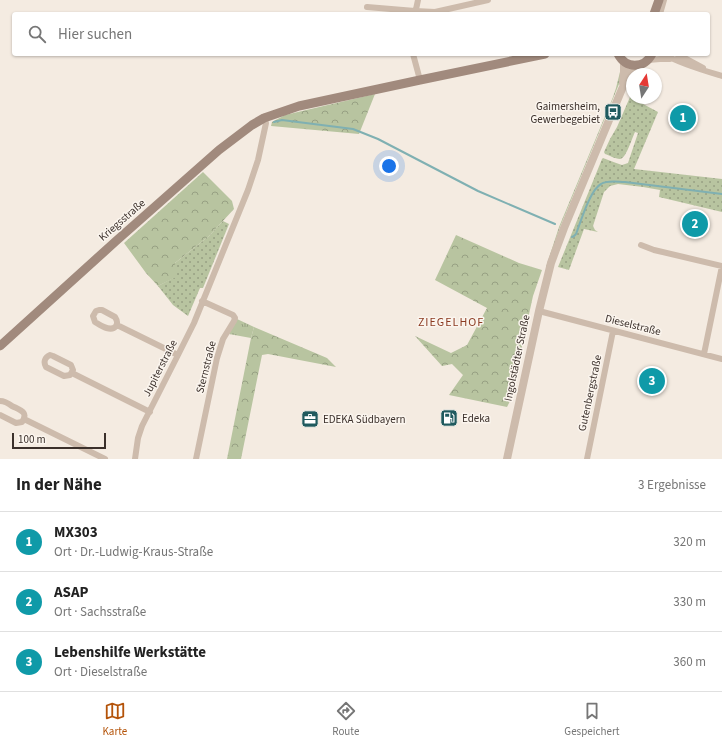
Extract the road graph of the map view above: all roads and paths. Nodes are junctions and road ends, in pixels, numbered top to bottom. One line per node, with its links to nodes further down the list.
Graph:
1 (418, 0): 7 (street)
2 (488, 0): 8 (street)
3 (664, 0): 5 (street)
4 (367, 7): 6 (street)
5 (657, 8)
6 (407, 12)
7 (415, 12)
8 (435, 12)
9 (414, 56): 20 (street)
10 (535, 56): 20 (main road, Kriegsstraße)
11 (620, 56): 16 (main road)
12 (666, 56): 15 (street)
13 (681, 56): 18 (street)
14 (650, 57): 15 (street); 17 (main road)
15 (673, 60): 18 (street)
16 (624, 62): 17 (main road); 21 (street)
17 (636, 65): 21 (street)
18 (709, 72): 19 (street)
19 (722, 76)
20 (420, 80): 22 (main road, Kriegsstraße)
21 (622, 89): 26 (street, Ingolstädter Straße)
22 (264, 118): 25 (street, Jupiterstraße); 29 (main road, Kriegsstraße)
23 (641, 245): 24 (street)
24 (722, 266): 30 (street)
25 (202, 301): 31 (street, Jupiterstraße); 40 (street, Sternstraße)
26 (539, 311): 28 (street, Dieselstraße); 41 (street, Ingolstädter Straße)
27 (117, 324): 31 (street)
28 (614, 331): 30 (street, Dieselstraße); 42 (street, Gutenbergstraße)
29 (0, 346)
30 (704, 354): 32 (street, Dieselstraße)
31 (178, 355): 35 (street, Jupiterstraße)
32 (722, 359)
33 (72, 373): 33 (street); 35 (street)
34 (0, 401): 37 (street)
35 (150, 412): 39 (street, Jupiterstraße)
36 (0, 415): 37 (street)
37 (24, 420): 38 (street)
38 (105, 459)
39 (135, 459)
40 (196, 459)
41 (507, 459)
42 (587, 459)

